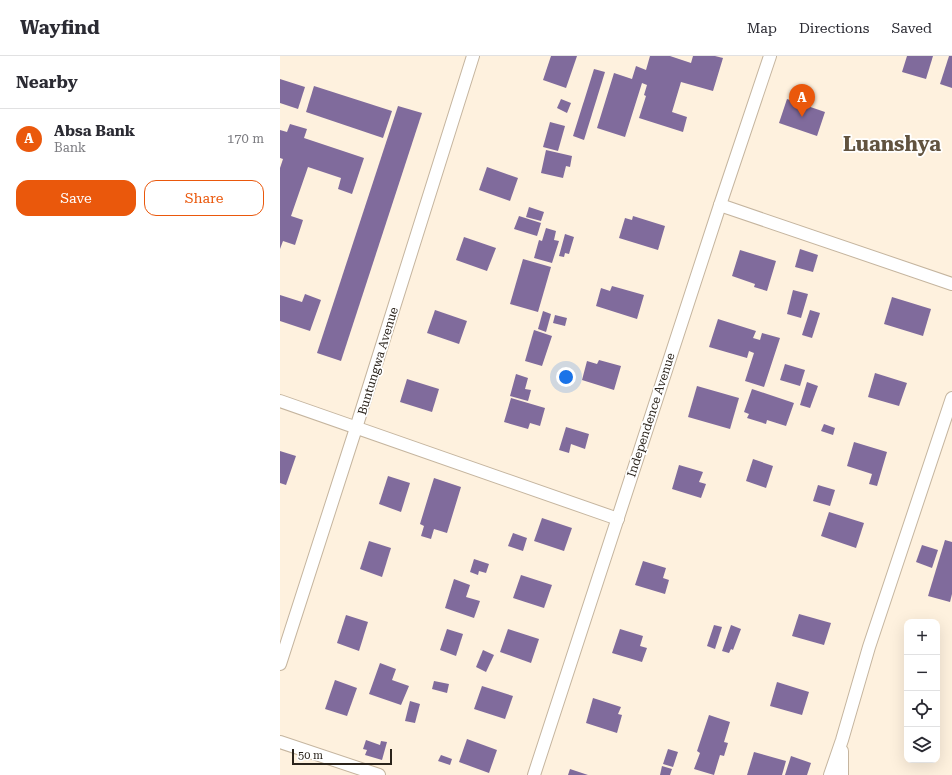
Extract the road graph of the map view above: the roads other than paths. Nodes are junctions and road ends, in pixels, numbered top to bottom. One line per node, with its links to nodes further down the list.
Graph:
1 (473, 56): 7 (street, Buntungwa Avenue)
2 (770, 56): 3 (street, Independence Avenue)
3 (720, 205): 4 (street); 8 (street, Independence Avenue)
4 (952, 284)
5 (952, 398): 10 (street)
6 (280, 401): 7 (street)
7 (356, 428): 8 (street); 9 (street, Buntungwa Avenue)
8 (618, 519): 13 (street, Independence Avenue)
9 (280, 664)
10 (842, 740): 14 (street); 15 (street)
11 (280, 742): 12 (street)
12 (379, 775)
13 (534, 775)
14 (830, 775)
15 (842, 775)

